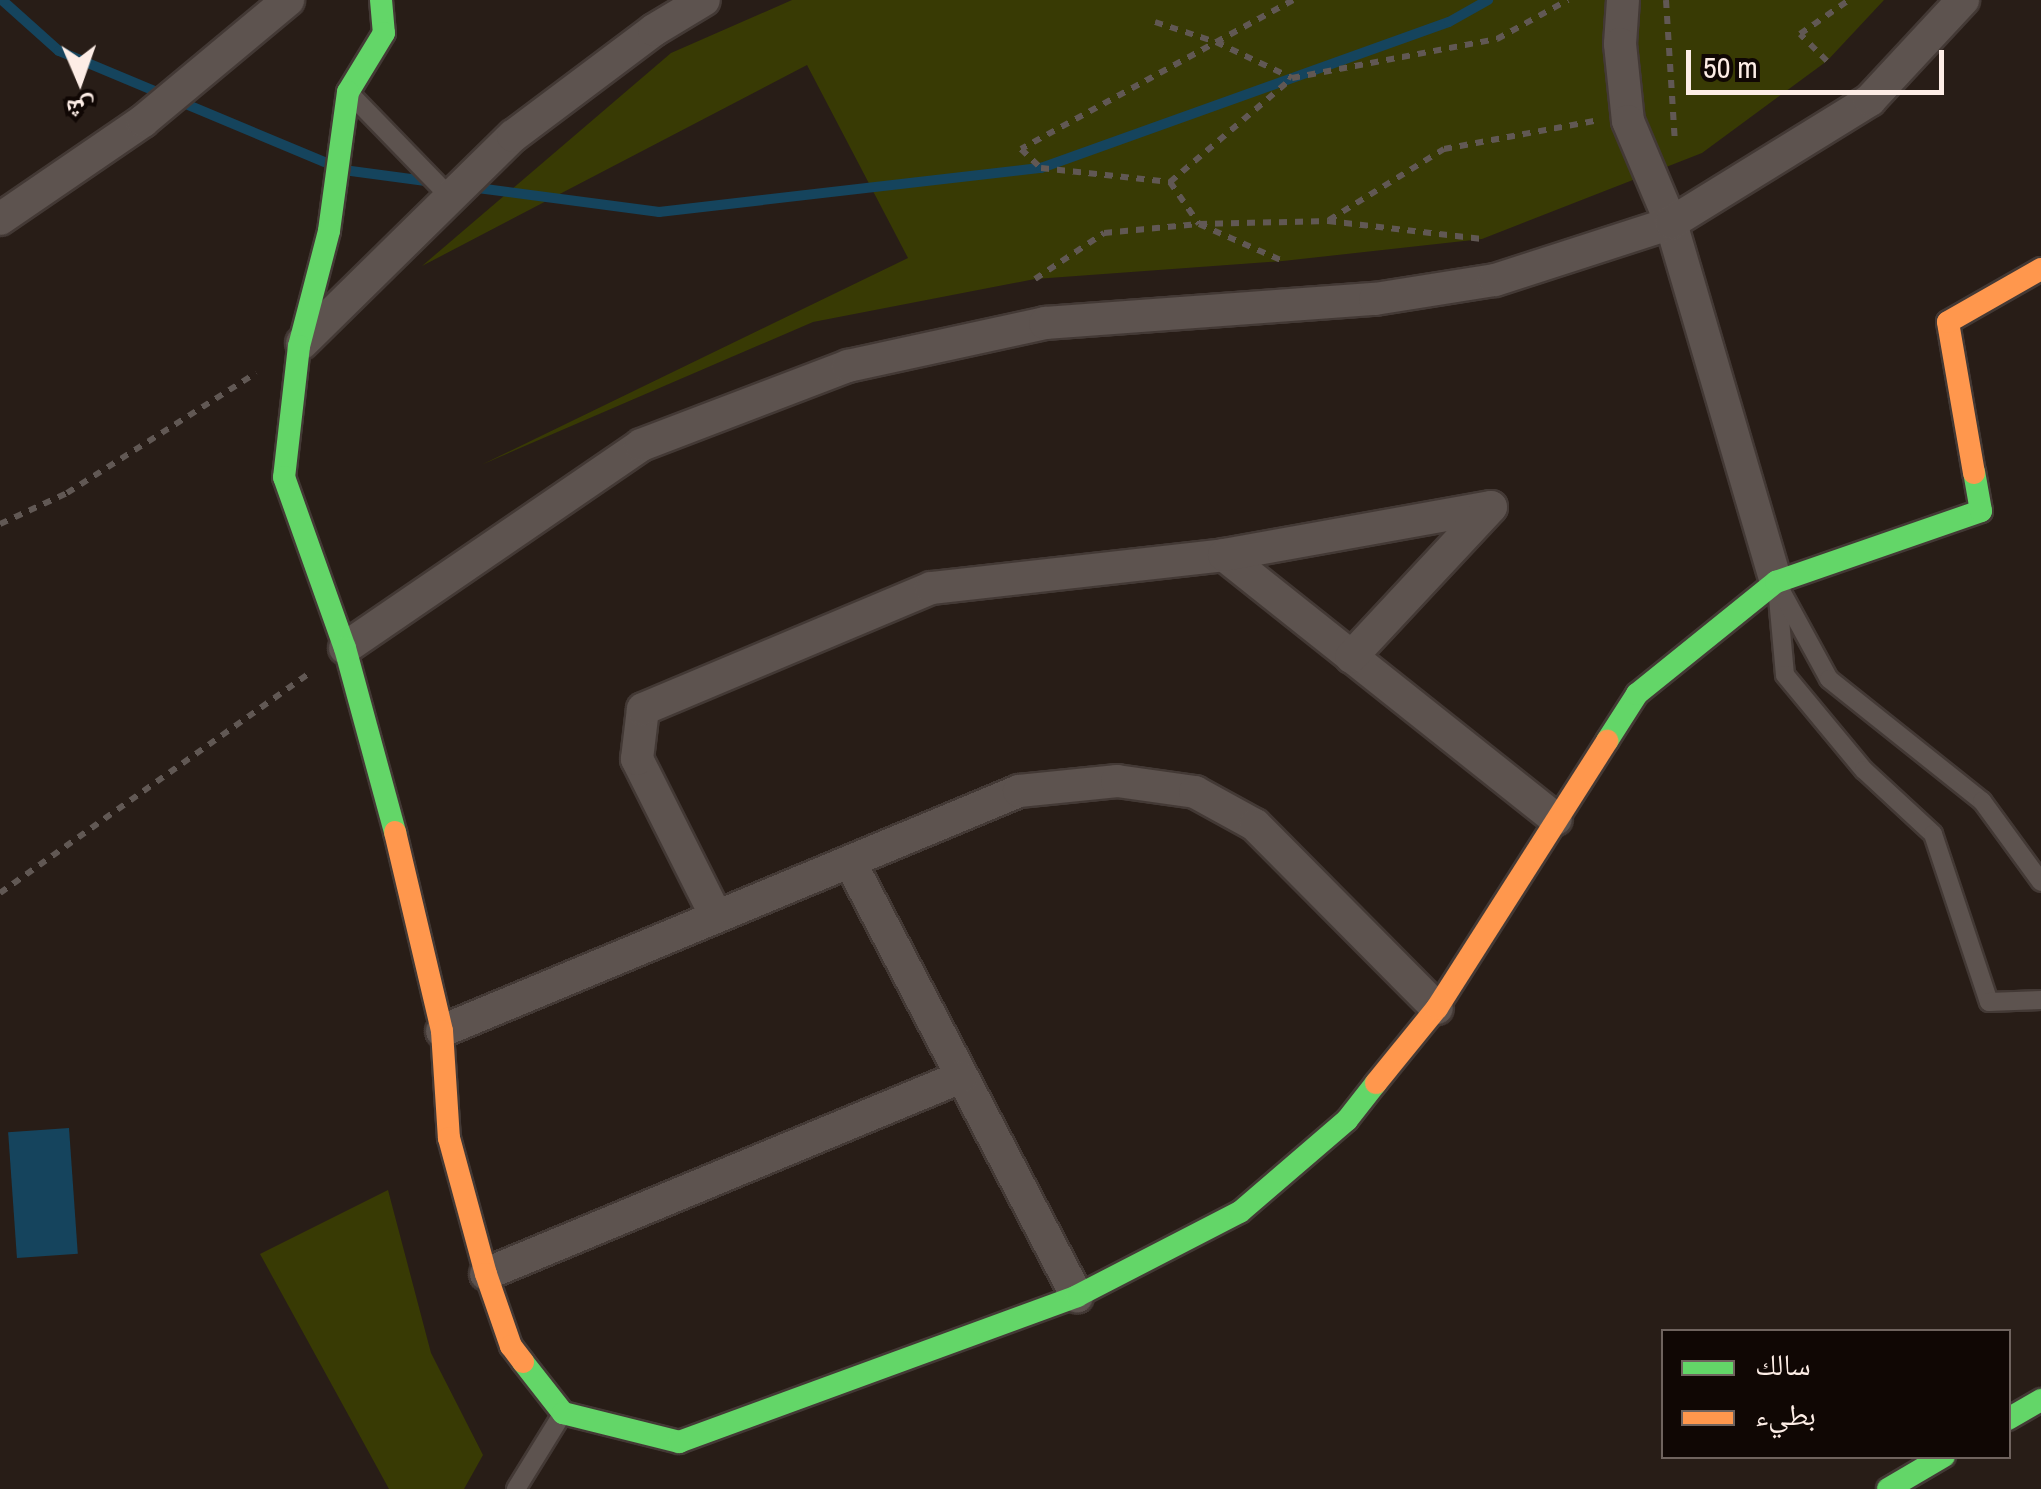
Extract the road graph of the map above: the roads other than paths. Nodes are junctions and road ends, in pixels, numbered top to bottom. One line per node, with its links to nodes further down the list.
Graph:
1 (288, 0): 8 (street)
2 (381, 0): 6 (street)
3 (704, 0): 7 (street)
4 (1623, 0): 9 (street)
5 (1964, 0): 9 (street)
6 (348, 92): 7 (lane); 11 (street)
7 (451, 198): 11 (street)
8 (0, 219)
9 (1671, 223): 13 (street); 14 (street)
10 (2041, 268): 13 (street)
11 (300, 346): 14 (street)
12 (1224, 555): 15 (street); 15 (street); 19 (street)
13 (1776, 582): 16 (street); 18 (lane); 20 (lane)
14 (345, 648): 22 (street)
15 (1351, 656): 16 (street)
16 (1556, 819): 21 (street)
17 (851, 864): 19 (street); 21 (street); 23 (street)
18 (2041, 882)
19 (716, 916): 22 (street)
20 (2041, 1000)
21 (1437, 1008): 25 (street)
22 (442, 1031): 24 (street)
23 (961, 1076): 24 (street); 25 (street)
24 (486, 1274): 27 (street)
25 (1077, 1296): 27 (street)
26 (2041, 1400): 28 (street)
27 (563, 1413): 30 (lane)
28 (2011, 1417)
29 (1939, 1459): 31 (street)
30 (516, 1489)
31 (1888, 1489)

